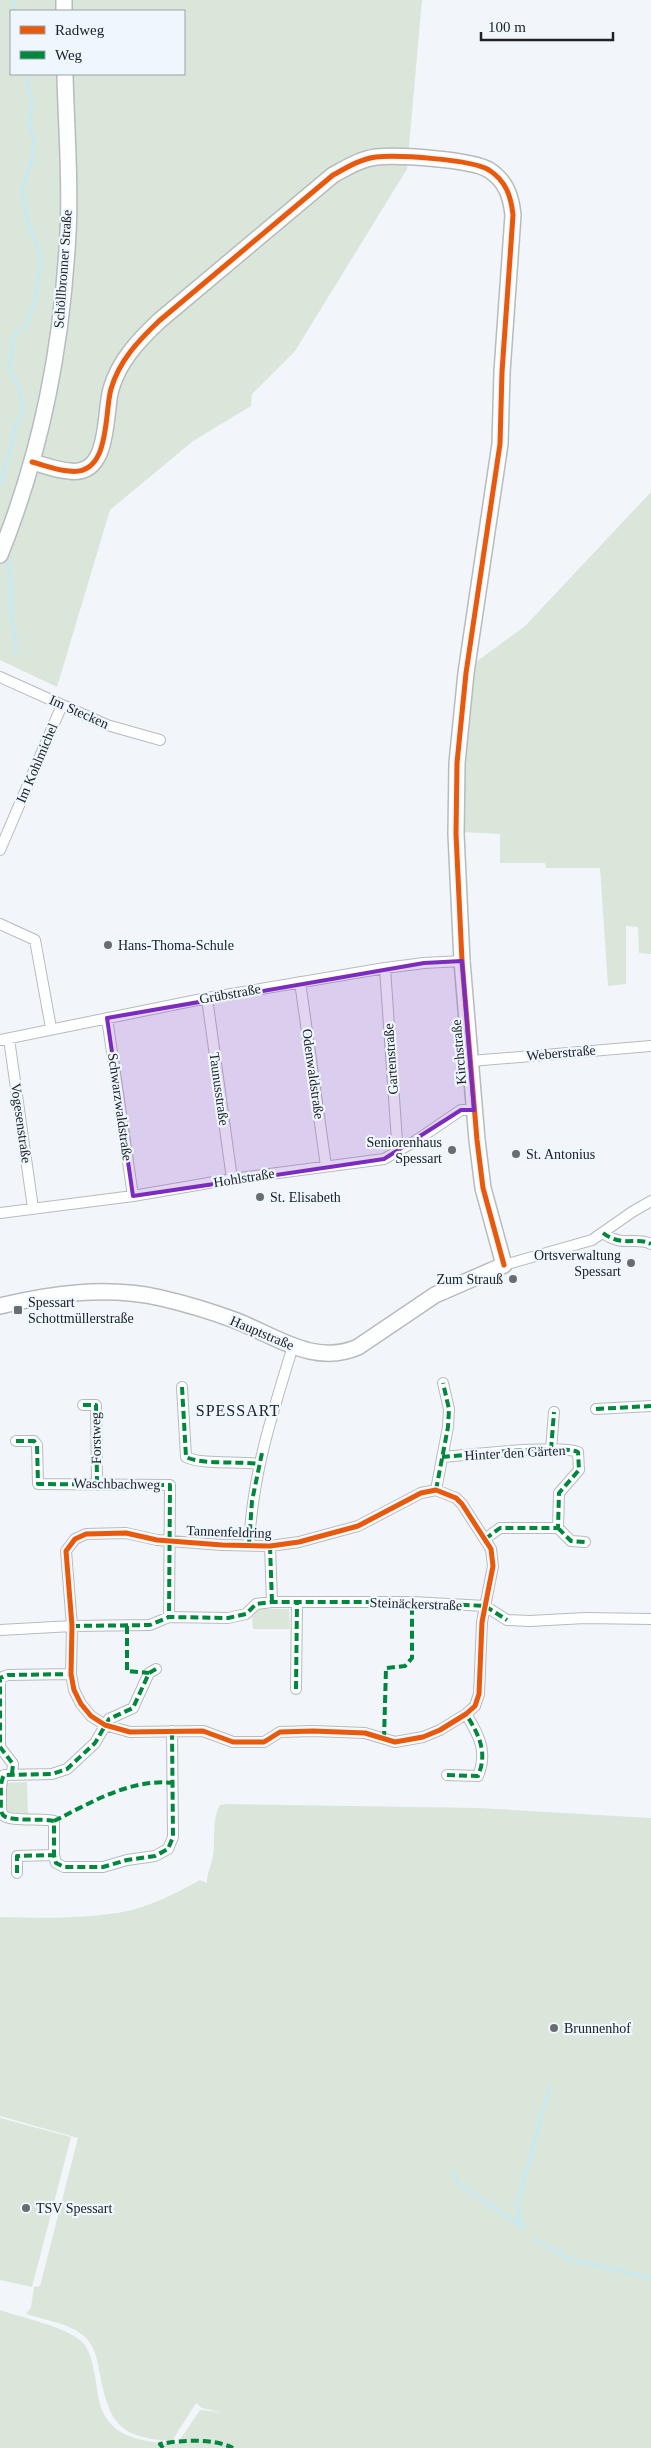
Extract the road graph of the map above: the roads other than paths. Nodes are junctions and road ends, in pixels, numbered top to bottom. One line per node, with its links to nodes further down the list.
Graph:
1 (65, 75): 2 (street, Schöllbronner Straße)
2 (32, 462): 3 (street, Schöllbronner Straße); 9 (street, Kirchstraße)
3 (0, 555)
4 (0, 677): 5 (street, Im Stecken)
5 (62, 705): 6 (street, Im Stecken); 7 (street, Im Kohlmichel)
6 (160, 740)
7 (0, 850)
8 (0, 924): 14 (street)
9 (462, 961): 10 (street, Grübstraße); 17 (street, Kirchstraße)
10 (385, 968): 11 (street, Grübstraße); 19 (street, Gartenstraße)
11 (300, 982): 12 (street, Grübstraße); 20 (street, Odenwaldstraße)
12 (207, 998): 13 (street, Grübstraße); 21 (street, Taunusstraße)
13 (107, 1018): 14 (street, Grübstraße); 22 (street, Schwarzwaldstraße)
14 (51, 1028): 15 (street, Grübstraße)
15 (4, 1039): 24 (street, Vogesenstraße)
16 (651, 1046): 17 (street, Weberstraße)
17 (471, 1061): 18 (street, Kirchstraße)
18 (474, 1110): 19 (street, Hohlstraße); 28 (street, Kirchstraße)
19 (401, 1150): 20 (street, Hohlstraße)
20 (326, 1166): 21 (street, Hohlstraße)
21 (232, 1179): 22 (street, Hohlstraße)
22 (132, 1196): 24 (street, Hohlstraße)
23 (651, 1201): 26 (street)
24 (33, 1208): 25 (street, Hohlstraße)
25 (0, 1213)
26 (603, 1233): 27 (street); 28 (street)
27 (651, 1244)
28 (504, 1265): 30 (street, Hauptstraße)
29 (0, 1306): 30 (street, Hauptstraße)
30 (293, 1346): 40 (street)
31 (443, 1383): 39 (street, Hinter den Gärten)
32 (182, 1387): 40 (street)
33 (84, 1405): 41 (street, Forstweg)
34 (651, 1406): 35 (street)
35 (596, 1409)
36 (554, 1412): 38 (street)
37 (16, 1441): 41 (street, Waschbachweg)
38 (551, 1450): 39 (street, Hinter den Gärten); 43 (street, Hinter den Gärten)
39 (442, 1457): 42 (street, Hinter den Gärten)
40 (259, 1464): 47 (street)
41 (97, 1483): 45 (street, Waschbachweg)
42 (436, 1490): 44 (street, Tannenfeldring); 48 (street, Tannenfeldring)
43 (558, 1528): 44 (street); 46 (street)
44 (485, 1539): 51 (street, Tannenfeldring)
45 (170, 1541): 47 (street, Tannenfeldring); 52 (street); 54 (street, Tannenfeldring)
46 (585, 1542)
47 (249, 1544): 48 (street, Tannenfeldring)
48 (270, 1546): 49 (street)
49 (272, 1602): 50 (street, Steinäckerstraße); 52 (street, Steinäckerstraße)
50 (297, 1603): 51 (street, Steinäckerstraße); 58 (street)
51 (485, 1606): 53 (street, Steinäckerstraße); 59 (street, Tannenfeldring)
52 (168, 1617): 54 (street, Steinäckerstraße)
53 (651, 1619)
54 (72, 1626): 55 (street, Steinäckerstraße); 57 (street, Tannenfeldring)
55 (0, 1630)
56 (156, 1669): 60 (street)
57 (71, 1674): 60 (street, Tannenfeldring); 62 (street)
58 (296, 1689)
59 (466, 1714): 61 (street, Tannenfeldring); 63 (street)
60 (105, 1726): 61 (street, Tannenfeldring); 62 (street)
61 (172, 1731): 64 (street)
62 (12, 1774): 64 (street)
63 (447, 1775)
64 (54, 1855): 65 (street)
65 (17, 1873)

